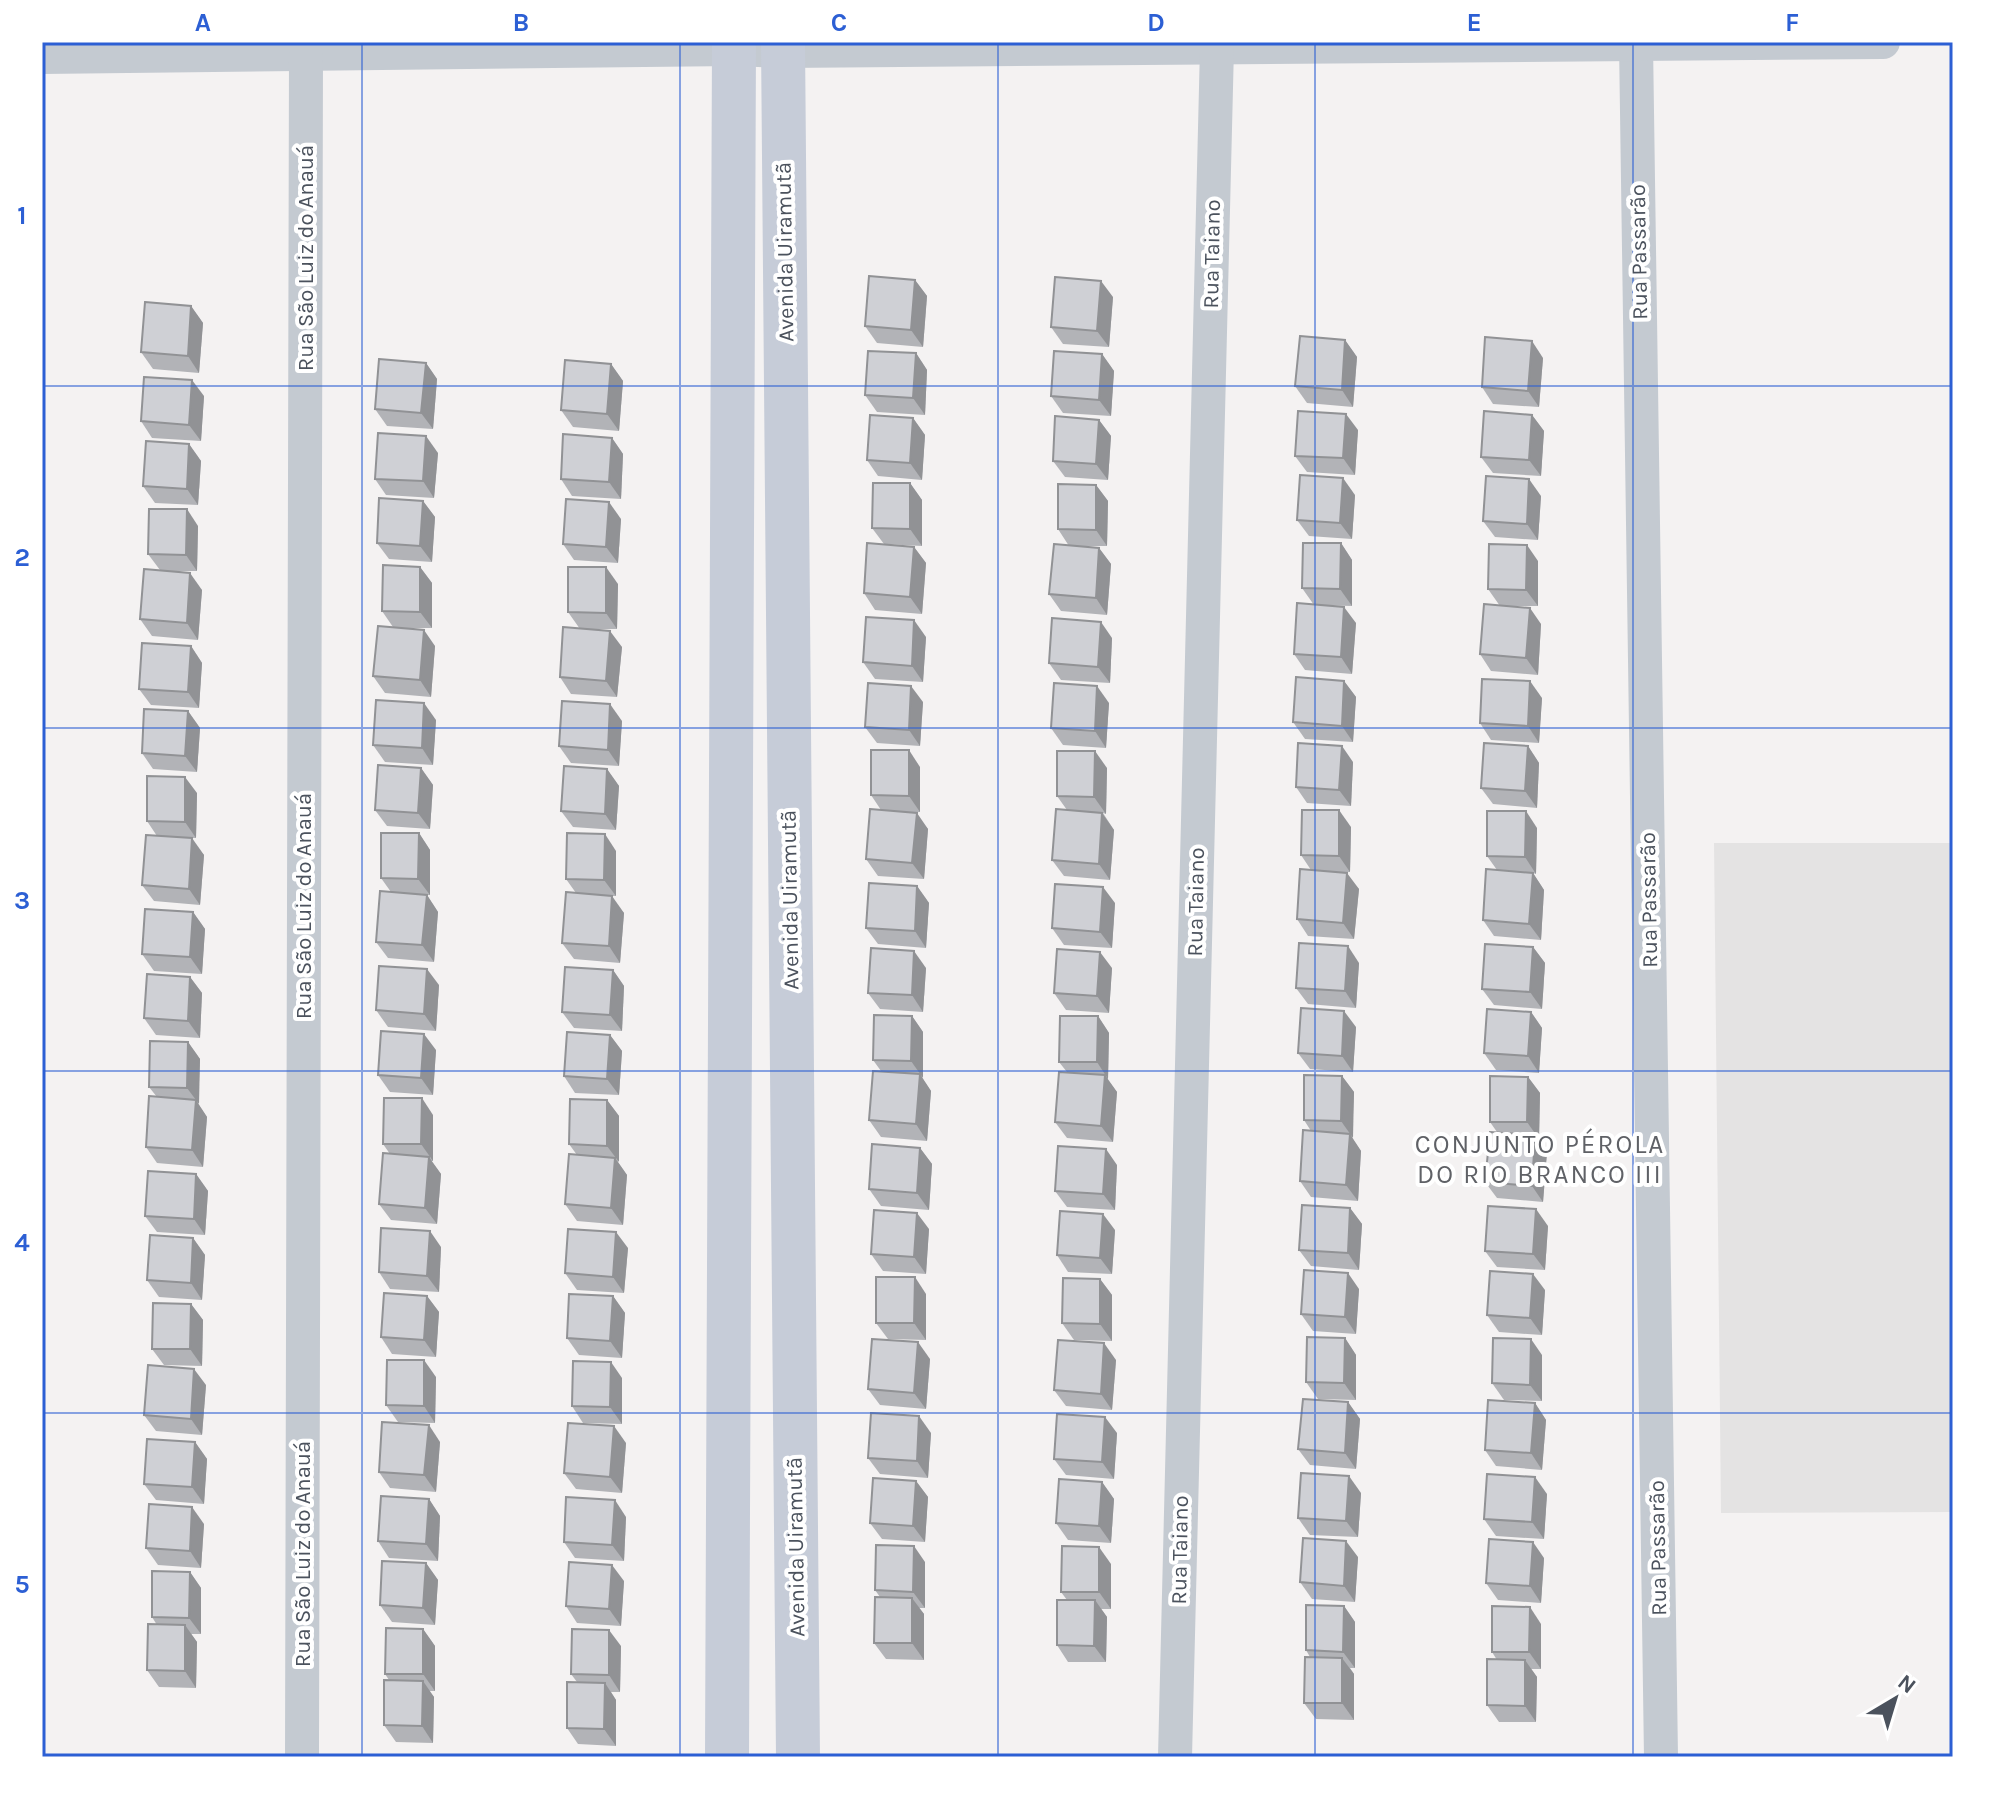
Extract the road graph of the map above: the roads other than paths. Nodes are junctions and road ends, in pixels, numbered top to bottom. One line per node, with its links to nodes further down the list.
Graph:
1 (1883, 42): 2 (street)
2 (1636, 43): 6 (street); 13 (street, Rua Passarão)
3 (634, 46): 4 (street); 7 (street)
4 (734, 46): 5 (street); 10 (street)
5 (783, 46): 6 (street); 11 (street, Avenida Uiramutã)
6 (1217, 47): 12 (street, Rua Taiano)
7 (306, 55): 8 (street); 9 (street, Rua São Luiz do Anauá)
8 (42, 57)
9 (302, 1757)
10 (727, 1757)
11 (798, 1757)
12 (1175, 1757)
13 (1661, 1757)

